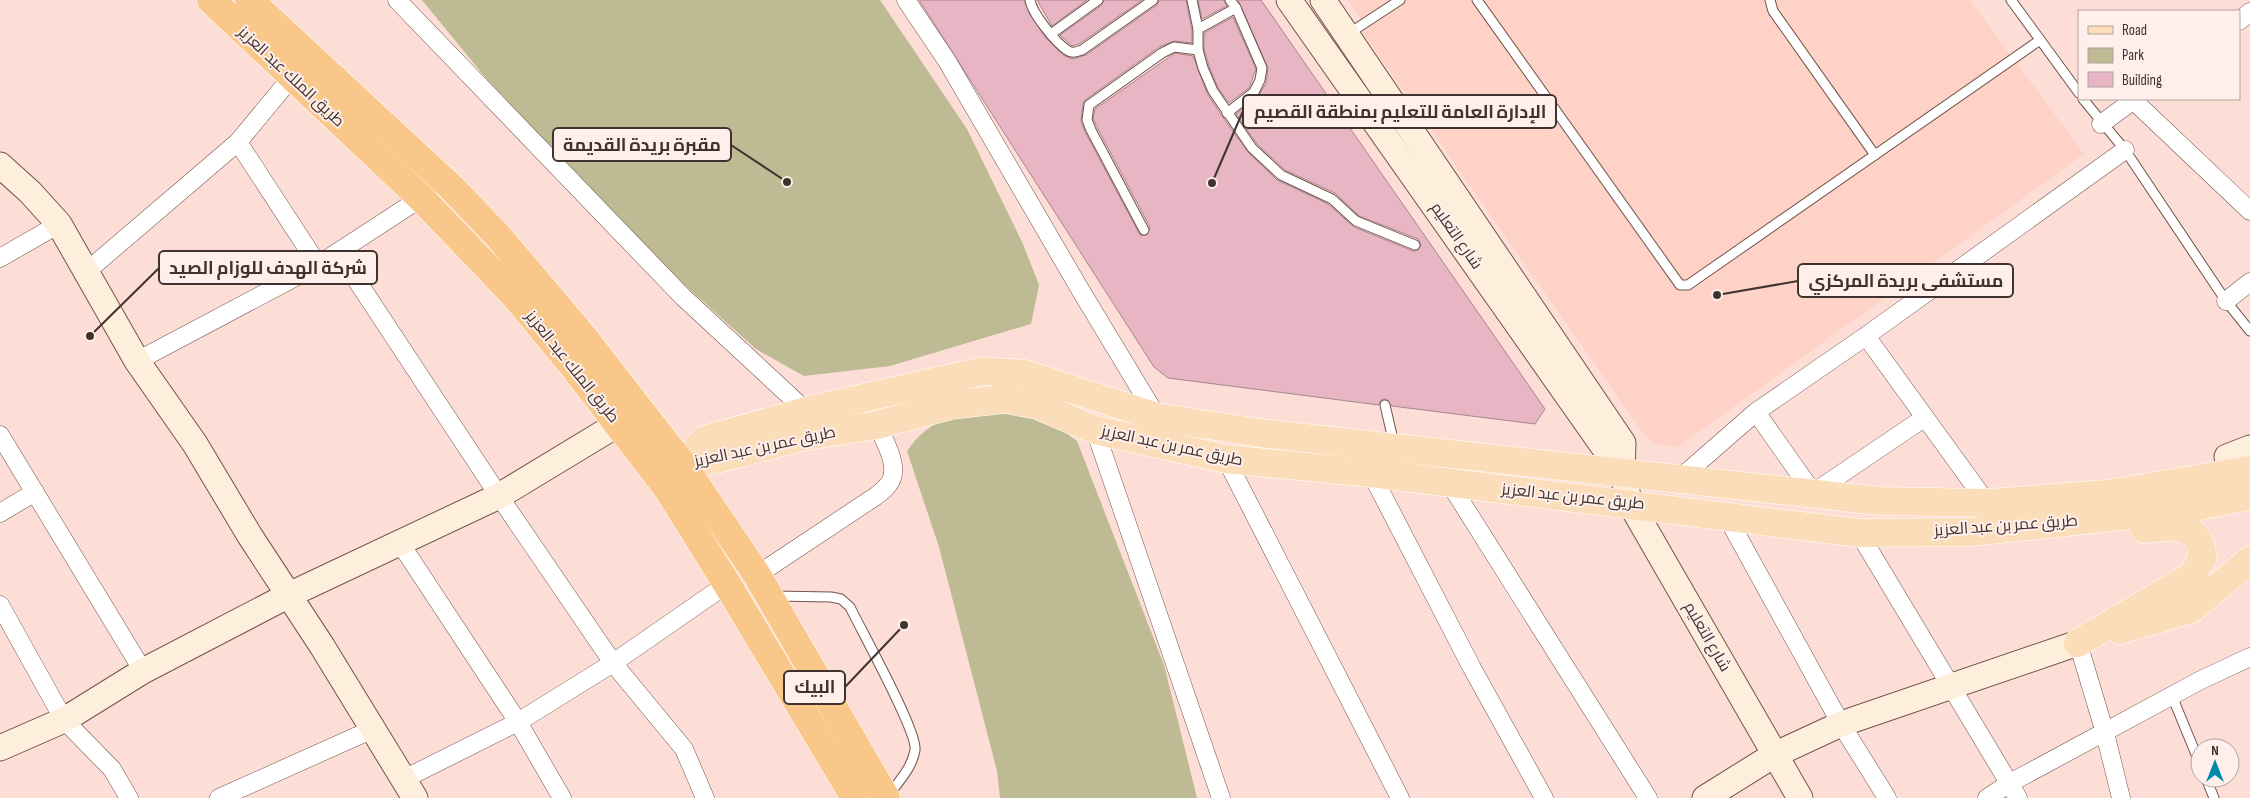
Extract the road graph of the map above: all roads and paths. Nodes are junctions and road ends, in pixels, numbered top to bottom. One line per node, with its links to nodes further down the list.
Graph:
1 (211, 0): 22 (highway, طريق الملك عبد العزيز)
2 (249, 0): 59 (highway, طريق الملك عبد العزيز)
3 (397, 0): 48 (street)
4 (906, 0): 50 (street)
5 (1030, 0): 18 (lane)
6 (1098, 0): 18 (lane)
7 (1153, 0): 18 (lane)
8 (1192, 0): 17 (lane)
9 (1230, 0): 16 (lane)
10 (1289, 0): 61 (street, شارع التعليم)
11 (1323, 0): 19 (street, شارع التعليم)
12 (1399, 0): 19 (lane)
13 (1477, 0): 31 (lane)
14 (1770, 0): 31 (lane)
15 (2011, 0): 20 (lane)
16 (1236, 8): 17 (lane); 27 (lane)
17 (1198, 29): 21 (lane)
18 (1051, 34)
19 (1346, 34): 61 (street, شارع التعليم)
20 (2040, 40): 23 (lane); 31 (lane)
21 (1198, 50): 27 (lane); 36 (lane)
22 (291, 78): 29 (street); 33 (highway, طريق الملك عبد العزيز)
23 (2078, 92)
24 (2084, 100): 28 (lane)
25 (2133, 100): 28 (street)
26 (2135, 100): 34 (street)
27 (1227, 113): 37 (lane)
28 (2102, 124): 30 (lane)
29 (238, 142): 40 (street); 41 (street)
30 (2124, 150): 43 (lane); 45 (street)
31 (1875, 155)
32 (0, 165): 35 (street)
33 (422, 198): 38 (street); 52 (highway, طريق الملك عبد العزيز)
34 (2250, 211)
35 (59, 224): 39 (street); 41 (street)
36 (1144, 230)
37 (1415, 246)
38 (338, 252): 40 (street); 66 (street)
39 (0, 258)
40 (318, 265): 46 (street)
41 (86, 272): 46 (street)
42 (2250, 282): 43 (street)
43 (2226, 301): 44 (lane)
44 (2250, 332)
45 (1866, 336): 49 (street); 51 (street)
46 (137, 361): 79 (street)
47 (1385, 405): 56 (lane)
48 (806, 411): 50 (main road, طريق عمر بن عبد العزيز); 59 (main road, طريق عمر بن عبد العزيز)
49 (1756, 412): 62 (street); 65 (street)
50 (1157, 417): 56 (main road, طريق عمر بن عبد العزيز)
51 (1924, 418): 65 (street); 69 (street)
52 (618, 424): 66 (street); 77 (highway, طريق الملك عبد العزيز)
53 (877, 424): 54 (main road, طريق عمر بن عبد العزيز); 59 (main road, طريق عمر بن عبد العزيز); 78 (street)
54 (1095, 430): 58 (main road, طريق عمر بن عبد العزيز); 104 (street)
55 (0, 435): 64 (street)
56 (1395, 447): 61 (main road, طريق عمر بن عبد العزيز)
57 (2244, 457): 69 (main road, طريق عمر بن عبد العزيز)
58 (1226, 460): 60 (main road, طريق عمر بن عبد العزيز); 105 (street)
59 (683, 465): 78 (highway, طريق الملك عبد العزيز)
60 (1371, 473): 63 (main road, طريق عمر بن عبد العزيز); 106 (street)
61 (1622, 473): 62 (main road, طريق عمر بن عبد العزيز); 68 (street, شارع التعليم)
62 (1678, 480): 65 (main road, طريق عمر بن عبد العزيز)
63 (1450, 484): 68 (main road, طريق عمر بن عبد العزيز); 107 (street)
64 (35, 492): 70 (street); 85 (street)
65 (1812, 493): 69 (main road, طريق عمر بن عبد العزيز)
66 (499, 496): 74 (street); 84 (street)
67 (2250, 496): 72 (main road, طريق عمر بن عبد العزيز)
68 (1630, 503): 71 (main road, طريق عمر بن عبد العزيز); 95 (street, شارع التعليم)
69 (1987, 503)
70 (0, 513)
71 (1727, 517): 73 (main road, طريق عمر بن عبد العزيز); 90 (street)
72 (1970, 532): 73 (main road, طريق عمر بن عبد العزيز); 82 (main road)
73 (1859, 533): 86 (street)
74 (400, 543): 79 (street); 89 (street)
75 (2250, 560): 81 (main road)
76 (2250, 572): 81 (main road)
77 (728, 584): 84 (street); 102 (highway, طريق الملك عبد العزيز)
78 (763, 585): 103 (highway, طريق الملك عبد العزيز); 103 (lane)
79 (289, 595): 85 (street); 91 (street)
80 (0, 605): 88 (street)
81 (2191, 609): 82 (main road)
82 (2078, 643): 86 (street); 92 (street)
83 (2250, 657): 87 (street)
84 (613, 663): 89 (street); 101 (street)
85 (144, 671): 88 (street)
86 (1951, 688): 90 (street); 97 (street)
87 (2172, 696): 92 (street); 93 (lane)
88 (64, 720): 94 (street); 98 (street)
89 (518, 722): 96 (street); 100 (street)
90 (1841, 724): 95 (street); 110 (street)
91 (373, 729): 96 (street); 99 (street)
92 (2105, 733): 97 (street); 112 (street)
93 (2190, 740)
94 (0, 748)
95 (1774, 755): 108 (street); 109 (street, شارع التعليم)
96 (410, 789)
97 (2014, 791): 111 (street)
98 (130, 798)
99 (219, 798)
100 (562, 798)
101 (705, 798)
102 (855, 798)
103 (886, 798)
104 (1221, 798)
105 (1400, 798)
106 (1544, 798)
107 (1648, 798)
108 (1705, 798)
109 (1800, 798)
110 (1887, 798)
111 (1987, 798)
112 (2121, 798)

